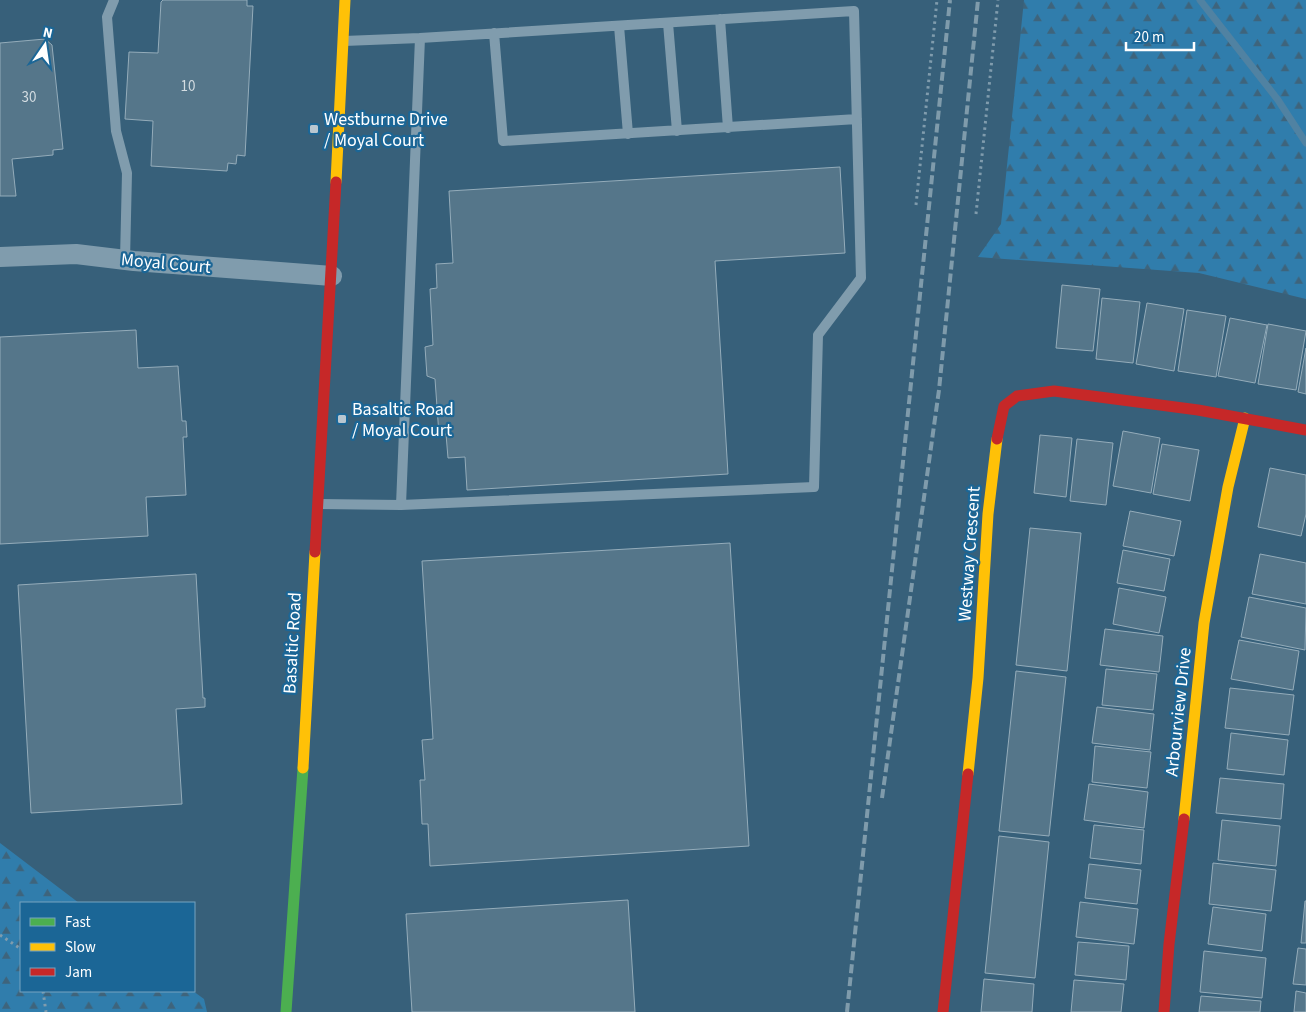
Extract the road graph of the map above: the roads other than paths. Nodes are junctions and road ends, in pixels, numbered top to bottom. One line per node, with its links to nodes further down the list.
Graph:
1 (114, 0): 14 (lane)
2 (345, 0): 8 (street, Basaltic Road)
3 (720, 19): 4 (lane); 9 (lane); 10 (lane)
4 (668, 23): 5 (lane); 11 (lane)
5 (619, 26): 6 (lane); 12 (lane)
6 (494, 33): 7 (lane); 12 (lane)
7 (420, 38): 8 (lane); 19 (lane)
8 (343, 41): 15 (street, Basaltic Road)
9 (856, 120): 10 (lane); 19 (lane)
10 (728, 128): 11 (lane)
11 (677, 131): 12 (lane)
12 (628, 134)
13 (0, 257): 14 (street, Moyal Court)
14 (125, 260): 15 (street, Moyal Court)
15 (332, 276): 18 (street, Basaltic Road)
16 (1245, 418): 17 (street, Westway Crescent); 21 (street, Westway Crescent); 22 (street, Arbourview Drive)
17 (1306, 430)
18 (318, 504): 19 (lane); 20 (street, Basaltic Road)
19 (401, 505)
20 (286, 1012)
21 (943, 1012)
22 (1164, 1012)

